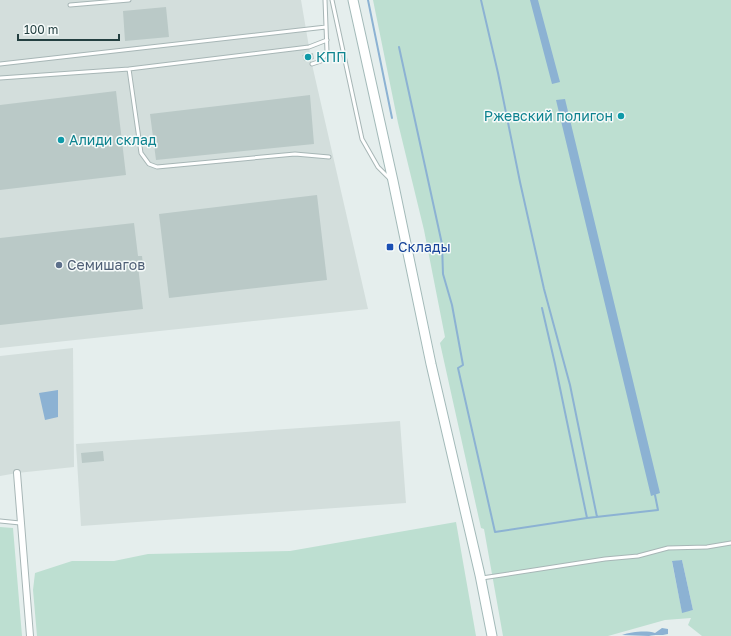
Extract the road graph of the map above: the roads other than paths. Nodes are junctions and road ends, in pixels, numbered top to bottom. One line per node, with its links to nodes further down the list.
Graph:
1 (129, 0): 5 (lane)
2 (325, 0): 6 (lane)
3 (332, 0): 13 (lane)
4 (353, 0): 13 (main road)
5 (70, 5)
6 (326, 27): 7 (lane); 8 (lane)
7 (327, 40): 9 (lane); 10 (lane)
8 (0, 64)
9 (312, 64)
10 (129, 69): 11 (lane); 12 (lane)
11 (0, 78)
12 (329, 157)
13 (393, 181): 18 (main road)
14 (17, 473): 16 (street)
15 (0, 521): 16 (lane)
16 (20, 523): 19 (street)
17 (731, 543): 18 (lane)
18 (480, 578): 20 (main road)
19 (30, 636)
20 (492, 636)

